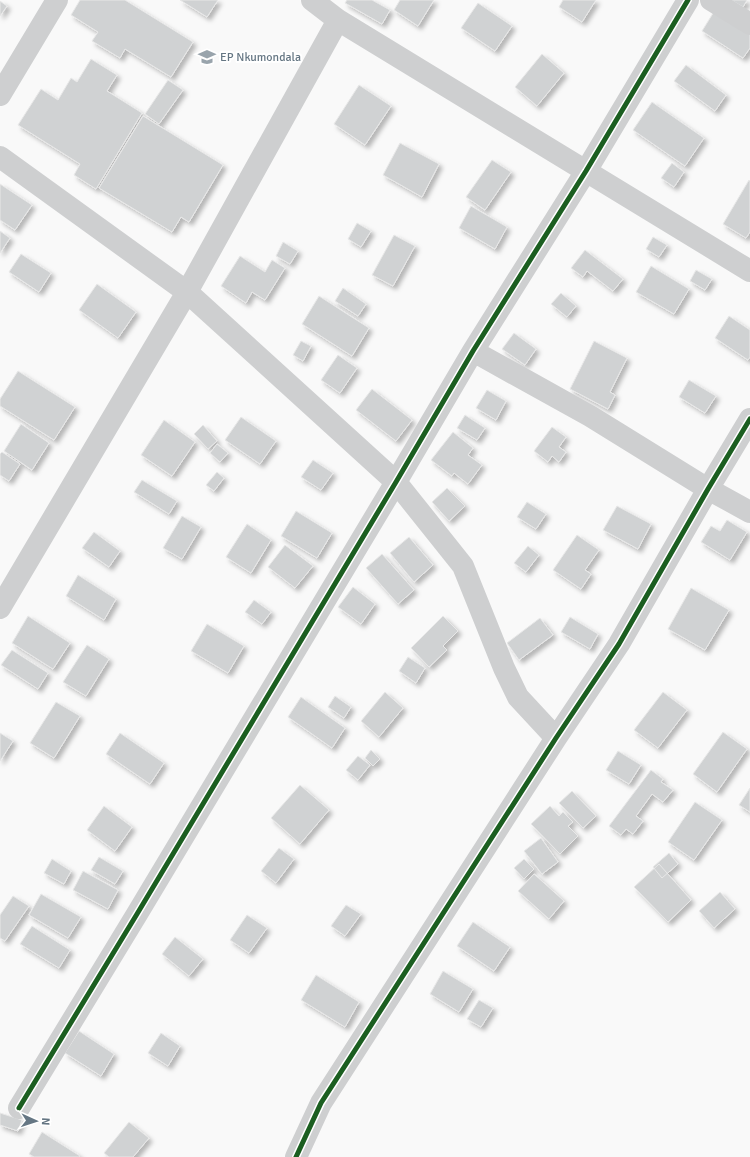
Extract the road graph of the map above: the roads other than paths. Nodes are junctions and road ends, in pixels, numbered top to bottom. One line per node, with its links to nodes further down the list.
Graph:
1 (57, 0): 7 (street)
2 (312, 0): 5 (street)
3 (688, 0): 9 (street)
4 (711, 0): 6 (street)
5 (338, 20): 9 (street); 11 (street)
6 (750, 24)
7 (0, 95)
8 (0, 157): 11 (street)
9 (586, 171): 10 (street); 12 (street)
10 (750, 271)
11 (188, 292): 14 (street); 17 (street)
12 (473, 351): 14 (street); 15 (street)
13 (750, 419): 15 (street)
14 (396, 482): 18 (street); 19 (street)
15 (708, 489): 16 (street); 18 (street)
16 (750, 512)
17 (0, 608)
18 (556, 738): 20 (street)
19 (19, 1108)
20 (296, 1157)

